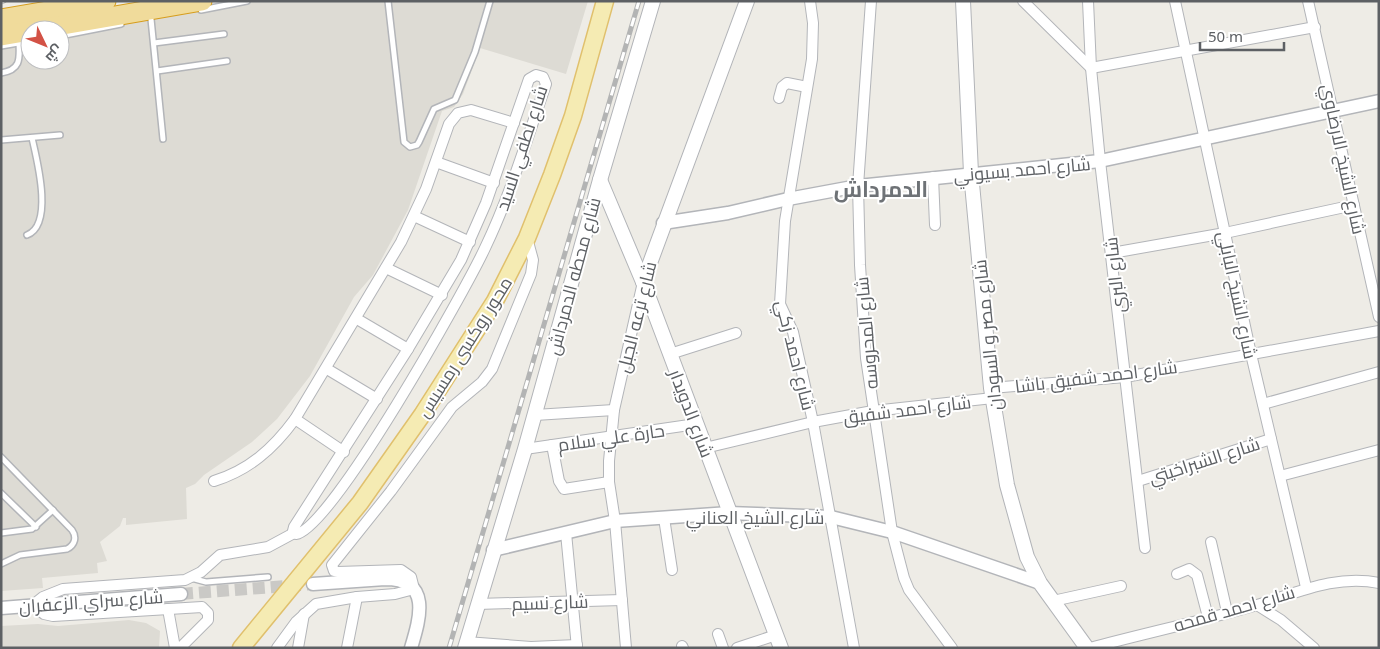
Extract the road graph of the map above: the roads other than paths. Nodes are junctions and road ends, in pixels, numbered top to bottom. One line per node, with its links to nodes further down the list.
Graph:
1 (106, 1): 17 (highway)
2 (247, 1): 15 (lane)
3 (388, 1): 4 (lane)
4 (490, 1)
5 (605, 1): 60 (main road, محور روكسى رمسيس)
6 (653, 1): 50 (main road, شارع محطه الدمرداش)
7 (747, 1): 56 (main road, شارع ترعه الجبل)
8 (810, 1): 36 (street, شارع احمد زكي)
9 (871, 1): 52 (street, شارع المحروسه)
10 (963, 1): 48 (main road, شارع مصر و السودان)
11 (1023, 1): 33 (street)
12 (1088, 1): 33 (street, شارع البري)
13 (1176, 1): 30 (street, شارع الشيخ البابلي)
14 (1309, 1): 22 (street, شارع الشيخ الارضاوي)
15 (196, 7): 21 (highway)
16 (161, 17): 18 (lane)
17 (1, 19)
18 (151, 19): 19 (lane); 28 (lane)
19 (142, 20)
20 (124, 24): 23 (lane)
21 (70, 25)
22 (1314, 27): 30 (street); 39 (street, شارع الشيخ الارضاوي)
23 (70, 34)
24 (224, 34): 28 (lane)
25 (1, 36): 26 (highway)
26 (20, 37)
27 (20, 39): 29 (lane)
28 (154, 43): 34 (lane)
29 (1, 46)
30 (1186, 50): 33 (street); 45 (street, شارع الشيخ البابلي)
31 (20, 59): 35 (lane)
32 (227, 61): 34 (lane)
33 (1091, 68): 46 (street, شارع البري)
34 (157, 71): 43 (lane)
35 (1, 73)
36 (807, 87): 37 (street); 53 (street, شارع احمد زكي)
37 (779, 98)
38 (1379, 101): 39 (street, شارع احمد بسيوني)
39 (1334, 112): 45 (street, شارع احمد بسيوني); 54 (street, شارع الشيخ الارضاوي)
40 (514, 123): 47 (street); 51 (street, شارع لطفي السيد); 106 (street, شارع لطفي السيد)
41 (60, 135): 42 (lane)
42 (32, 138): 44 (lane); 59 (lane)
43 (163, 139)
44 (1, 140)
45 (1205, 140): 46 (street, شارع احمد بسيوني); 58 (street, شارع الشيخ البابلي)
46 (1100, 161): 48 (street, شارع احمد بسيوني); 62 (street, شارع البري)
47 (436, 162): 51 (street); 55 (street)
48 (971, 173): 49 (street, شارع احمد بسيوني); 76 (main road, شارع مصر و السودان)
49 (934, 177): 52 (street, شارع احمد بسيوني); 57 (street)
50 (600, 180): 64 (main road, شارع الدويدار); 81 (main road, شارع محطه الدمرداش)
51 (494, 183): 61 (street, شارع لطفي السيد)
52 (858, 186): 53 (street, شارع احمد بسيوني); 80 (street, شارع المحروسه)
53 (788, 199): 56 (street, شارع احمد بسيوني); 83 (street, شارع احمد زكي)
54 (1354, 206): 58 (street); 66 (street, شارع الشيخ الارضاوي)
55 (414, 216): 61 (street); 63 (street)
56 (663, 223): 64 (main road, شارع ترعه الجبل)
57 (935, 225)
58 (1225, 233): 62 (street); 72 (street, شارع الشيخ البابلي)
59 (27, 235)
60 (527, 238): 121 (street); 142 (main road, محور روكسى رمسيس)
61 (470, 242): 65 (street, شارع لطفي السيد)
62 (1112, 253): 75 (street, شارع البري)
63 (386, 268): 65 (street); 67 (street)
64 (642, 282): 71 (main road, شارع الدويدار); 79 (street, شارع ترعه الجبل)
65 (442, 295): 70 (street, شارع لطفي السيد)
66 (1379, 317)
67 (357, 319): 70 (street); 73 (street)
68 (1379, 331): 72 (street, شارع احمد شفيق باشا)
69 (736, 333): 71 (street)
70 (408, 349): 77 (street, شارع لطفي السيد)
71 (670, 354): 84 (main road, شارع الدويدار)
72 (1251, 354): 75 (street, شارع احمد شفيق باشا); 78 (street, شارع الشيخ البابلي)
73 (327, 369): 77 (street); 82 (street)
74 (1379, 372): 78 (street)
75 (1125, 377): 76 (street, شارع احمد شفيق باشا); 96 (street, شارع البري)
76 (992, 393): 80 (street, شارع احمد شفيق); 116 (main road, شارع مصر و السودان)
77 (376, 399): 91 (street, شارع لطفي السيد)
78 (1263, 404): 86 (street, شارع الشيخ البابلي)
79 (614, 410): 81 (street); 85 (street, شارع ترعه الجبل)
80 (873, 411): 83 (street, شارع احمد شفيق); 104 (street, شارع المحروسه)
81 (535, 415): 89 (main road, شارع محطه الدمرداش)
82 (295, 419): 91 (street); 94 (street)
83 (813, 422): 88 (street, شارع احمد شفيق); 100 (street, شارع احمد زكي)
84 (696, 424): 85 (street, حارة علي سلام); 88 (main road, شارع الدويدار)
85 (610, 438): 87 (street, حارة علي سلام); 95 (street, شارع ترعه الجبل)
86 (1271, 439): 93 (street, شارع الشيخ البابلي); 96 (street, شارع الشبراخيتي)
87 (552, 445): 89 (street, حارة علي سلام); 95 (street)
88 (705, 448): 99 (main road, شارع الدويدار)
89 (525, 449): 110 (main road, شارع محطه الدمرداش)
90 (1379, 450): 93 (street)
91 (344, 452): 106 (street, شارع لطفي السيد)
92 (1, 457): 98 (lane)
93 (1280, 476): 120 (street, شارع الشيخ البابلي)
94 (214, 481)
95 (609, 482): 102 (street, شارع ترعه الجبل)
96 (1138, 482): 109 (street, شارع البري)
97 (1, 493): 103 (lane)
98 (53, 510): 103 (lane); 111 (lane)
99 (729, 513): 100 (street, شارع الشيخ العناني); 101 (street, شارع الشيخ العناني); 136 (main road, شارع الدويدار)
100 (831, 517): 104 (street, شارع الشيخ العناني); 150 (street, شارع احمد زكي)
101 (664, 518): 102 (street, شارع الشيخ العناني); 112 (street)
102 (615, 521): 107 (street, شارع الشيخ العناني); 124 (street, شارع ترعه الجبل)
103 (36, 526): 105 (lane)
104 (892, 532): 116 (street, شارع الشيخ العناني); 151 (street, شارع المحروسه)
105 (1, 533)
106 (294, 533): 115 (street, شارع لطفي السيد)
107 (566, 533): 110 (street, شارع الشيخ العناني); 126 (street)
108 (1211, 542): 132 (street)
109 (1145, 548)
110 (493, 550): 127 (main road, شارع محطه الدمرداش)
111 (1, 564)
112 (672, 570)
113 (1177, 574): 134 (street)
114 (268, 577): 115 (lane)
115 (191, 578): 128 (street)
116 (1040, 583): 125 (main road, شارع مصر و السودان)
117 (1379, 583): 120 (street, شارع احمد قمحه)
118 (313, 584): 121 (street)
119 (1121, 586): 125 (street)
120 (1306, 587): 129 (street, شارع احمد قمحه)
121 (414, 589): 123 (street); 146 (street)
122 (181, 594): 128 (street, شارع سراي الزعفران)
123 (356, 597): 133 (street); 145 (street)
124 (622, 600): 126 (street, شارع نسيم); 147 (street, شارع ترعه الجبل)
125 (1053, 600): 152 (main road, شارع مصر و السودان)
126 (573, 602): 127 (street, شارع نسيم); 138 (street)
127 (477, 604): 137 (main road, شارع محطه الدمرداش)
128 (33, 605): 130 (street, شارع سراي الزعفران); 131 (street)
129 (1257, 605): 132 (street, شارع احمد قمحه); 153 (street)
130 (1, 608)
131 (168, 609): 140 (street); 141 (street)
132 (1227, 612): 134 (street, شارع احمد قمحه)
133 (304, 614): 143 (street); 144 (street)
134 (1208, 617): 152 (street, شارع احمد قمحه)
135 (718, 634): 148 (street)
136 (779, 641): 149 (street)
137 (465, 645): 139 (street)
138 (577, 646): 139 (street)
139 (531, 647)
140 (175, 648)
141 (180, 648)
142 (241, 648)
143 (277, 648)
144 (298, 648)
145 (347, 648)
146 (411, 648)
147 (626, 648)
148 (723, 648)
149 (737, 648)
150 (854, 648)
151 (952, 648)
152 (1089, 648)
153 (1314, 648)

